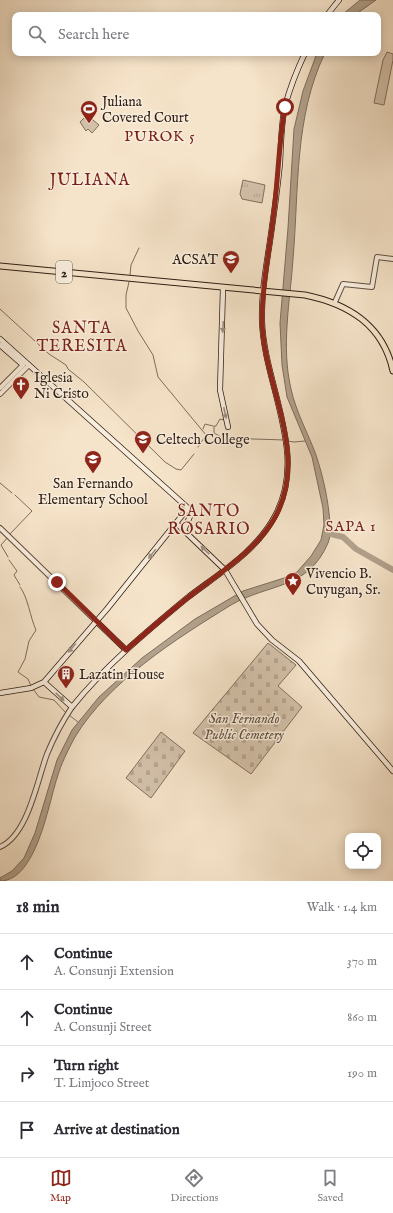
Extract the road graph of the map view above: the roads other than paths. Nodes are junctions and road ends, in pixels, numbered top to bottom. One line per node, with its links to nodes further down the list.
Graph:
1 (339, 0): 2 (main road)
2 (329, 12)
3 (304, 56): 7 (main road)
4 (393, 259): 8 (street)
5 (0, 266): 6 (highway, 2)
6 (224, 288): 7 (highway, 2); 16 (main road, one-way to 16)
7 (263, 292): 8 (highway, 2); 21 (main road)
8 (335, 302): 13 (highway, 2)
9 (0, 339): 12 (main road)
10 (0, 345): 11 (main road)
11 (23, 365): 14 (street)
12 (29, 365): 14 (street); 17 (main road)
13 (393, 371)
14 (3, 387): 15 (street)
15 (0, 394)
16 (228, 427)
17 (188, 508): 18 (main road); 20 (main road)
18 (176, 523): 20 (main road); 22 (main road, one-way to 22)
19 (0, 528): 22 (street)
20 (184, 530): 21 (main road, one-way to 20)
21 (225, 570): 23 (main road); 27 (main road)
22 (96, 621): 23 (main road); 24 (main road, one-way to 24)
23 (126, 650): 26 (main road)
24 (44, 682): 25 (main road); 26 (main road, one-way to 26)
25 (0, 693)
26 (72, 707): 28 (street)
27 (393, 771)
28 (0, 847)

